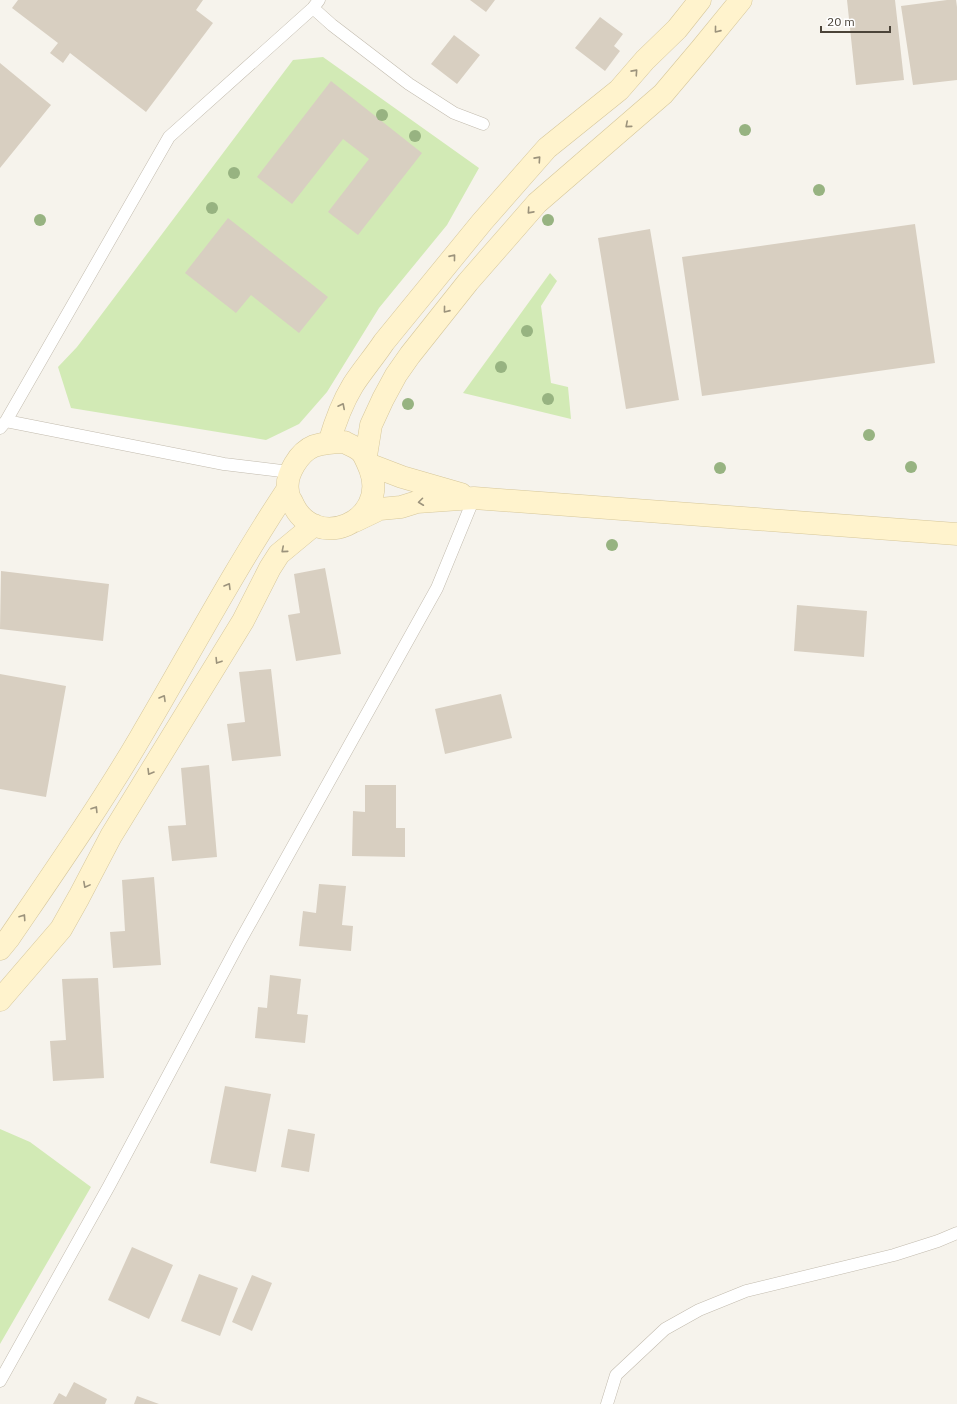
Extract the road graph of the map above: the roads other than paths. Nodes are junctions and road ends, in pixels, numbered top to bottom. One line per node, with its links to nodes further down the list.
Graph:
1 (700, 0): 6 (main road, one-way to 1)
2 (741, 0): 7 (main road, one-way to 7)
3 (316, 4): 4 (lane); 5 (lane)
4 (484, 124)
5 (3, 424): 8 (lane)
6 (330, 443): 7 (main road); 8 (main road)
7 (367, 460): 9 (main road); 10 (main road)
8 (289, 481): 11 (main road); 13 (main road, one-way to 8)
9 (474, 498): 10 (main road, one-way to 10); 12 (main road); 16 (lane)
10 (355, 522): 11 (main road)
11 (314, 525): 14 (main road, one-way to 14)
12 (957, 534)
13 (0, 949)
14 (0, 1000)
15 (957, 1233): 17 (lane)
16 (0, 1381)
17 (607, 1404)

